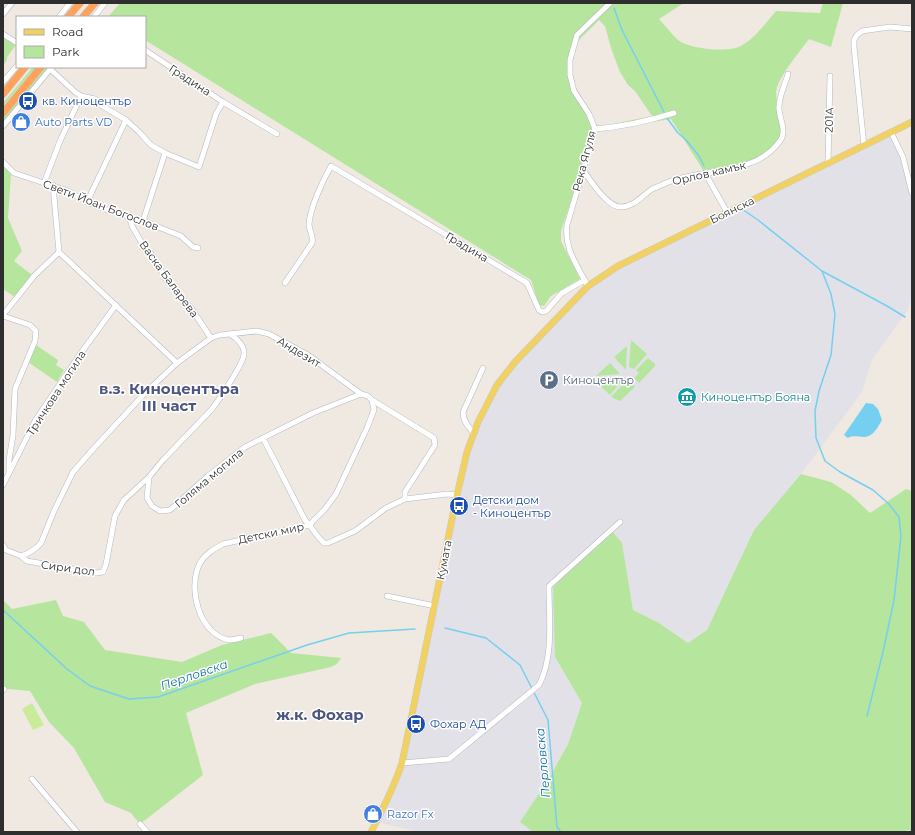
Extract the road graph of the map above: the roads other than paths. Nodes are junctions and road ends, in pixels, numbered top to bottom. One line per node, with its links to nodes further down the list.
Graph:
1 (12, 3): 8 (street)
2 (70, 3): 9 (street)
3 (76, 3): 10 (highway)
4 (80, 3): 11 (highway)
5 (95, 3): 12 (highway)
6 (105, 3): 13 (street)
7 (610, 3): 33 (street, Река Ягуля)
8 (3, 14)
9 (59, 16)
10 (69, 16)
11 (69, 16)
12 (84, 16)
13 (96, 16)
14 (912, 29): 36 (street)
15 (3, 34): 16 (street)
16 (16, 42)
17 (146, 51): 27 (street, Градина)
18 (16, 67): 24 (street)
19 (24, 68): 25 (highway)
20 (40, 68): 28 (highway)
21 (51, 68): 26 (street); 32 (street)
22 (788, 74): 41 (street, Орлов камък)
23 (830, 76): 39 (street, 201А)
24 (3, 82)
25 (3, 94)
26 (81, 96): 30 (street); 42 (street)
27 (223, 102): 35 (street, Градина); 37 (street)
28 (3, 113)
29 (674, 113): 33 (street)
30 (126, 120): 37 (street); 45 (street)
31 (912, 123): 34 (main road, Боянска)
32 (3, 126)
33 (595, 129): 40 (street, Река Ягуля)
34 (891, 132): 36 (main road, Боянска); 44 (street)
35 (277, 134)
36 (864, 146): 39 (main road, Боянска)
37 (165, 153): 48 (street)
38 (3, 162): 42 (street, Свети Йоан Богослов)
39 (828, 164): 46 (main road, Боянска)
40 (583, 170): 41 (street, Орлов камък); 52 (street, Река Ягуля)
41 (705, 173): 46 (street)
42 (44, 183): 43 (street, Свети Йоан Богослов)
43 (53, 185): 45 (street, Свети Йоан Богослов); 50 (street)
44 (912, 193)
45 (86, 202): 47 (street, Свети Йоан Богослов)
46 (727, 212): 52 (main road, Боянска)
47 (130, 219): 48 (street, Свети Йоан Богослов); 57 (street, Васка Баларева)
48 (143, 221): 49 (street, Свети Йоан Богослов)
49 (198, 248)
50 (59, 252): 53 (street); 55 (street)
51 (285, 283): 52 (street, Градина)
52 (586, 283): 54 (main road, Боянска)
53 (116, 305): 58 (street); 64 (street, Тричкова могила)
54 (563, 313): 62 (main road, Кумата)
55 (3, 315): 64 (street)
56 (230, 334): 57 (street); 60 (street, Андезит); 65 (street)
57 (211, 338): 58 (street)
58 (177, 363): 72 (street)
59 (483, 368): 62 (street)
60 (361, 394): 61 (street); 63 (street, Голяма могила)
61 (372, 400): 68 (street); 70 (street)
62 (474, 433): 67 (main road, Кумата)
63 (264, 438): 65 (street, Голяма могила); 70 (street)
64 (9, 474): 66 (street, Тричкова могила)
65 (150, 477): 72 (street, Сири дол)
66 (3, 485)
67 (457, 495): 68 (street, Детски мир); 74 (main road, Кумата)
68 (405, 499): 70 (street, Детски мир)
69 (620, 522): 76 (street)
70 (310, 525): 75 (street, Детски мир)
71 (3, 545): 72 (street)
72 (21, 556)
73 (387, 596): 74 (street)
74 (435, 606): 76 (main road, Кумата)
75 (241, 638)
76 (402, 763): 81 (main road, Кумата)
77 (32, 779): 79 (street)
78 (140, 824): 80 (street)
79 (77, 832)
80 (147, 832)
81 (371, 832)

